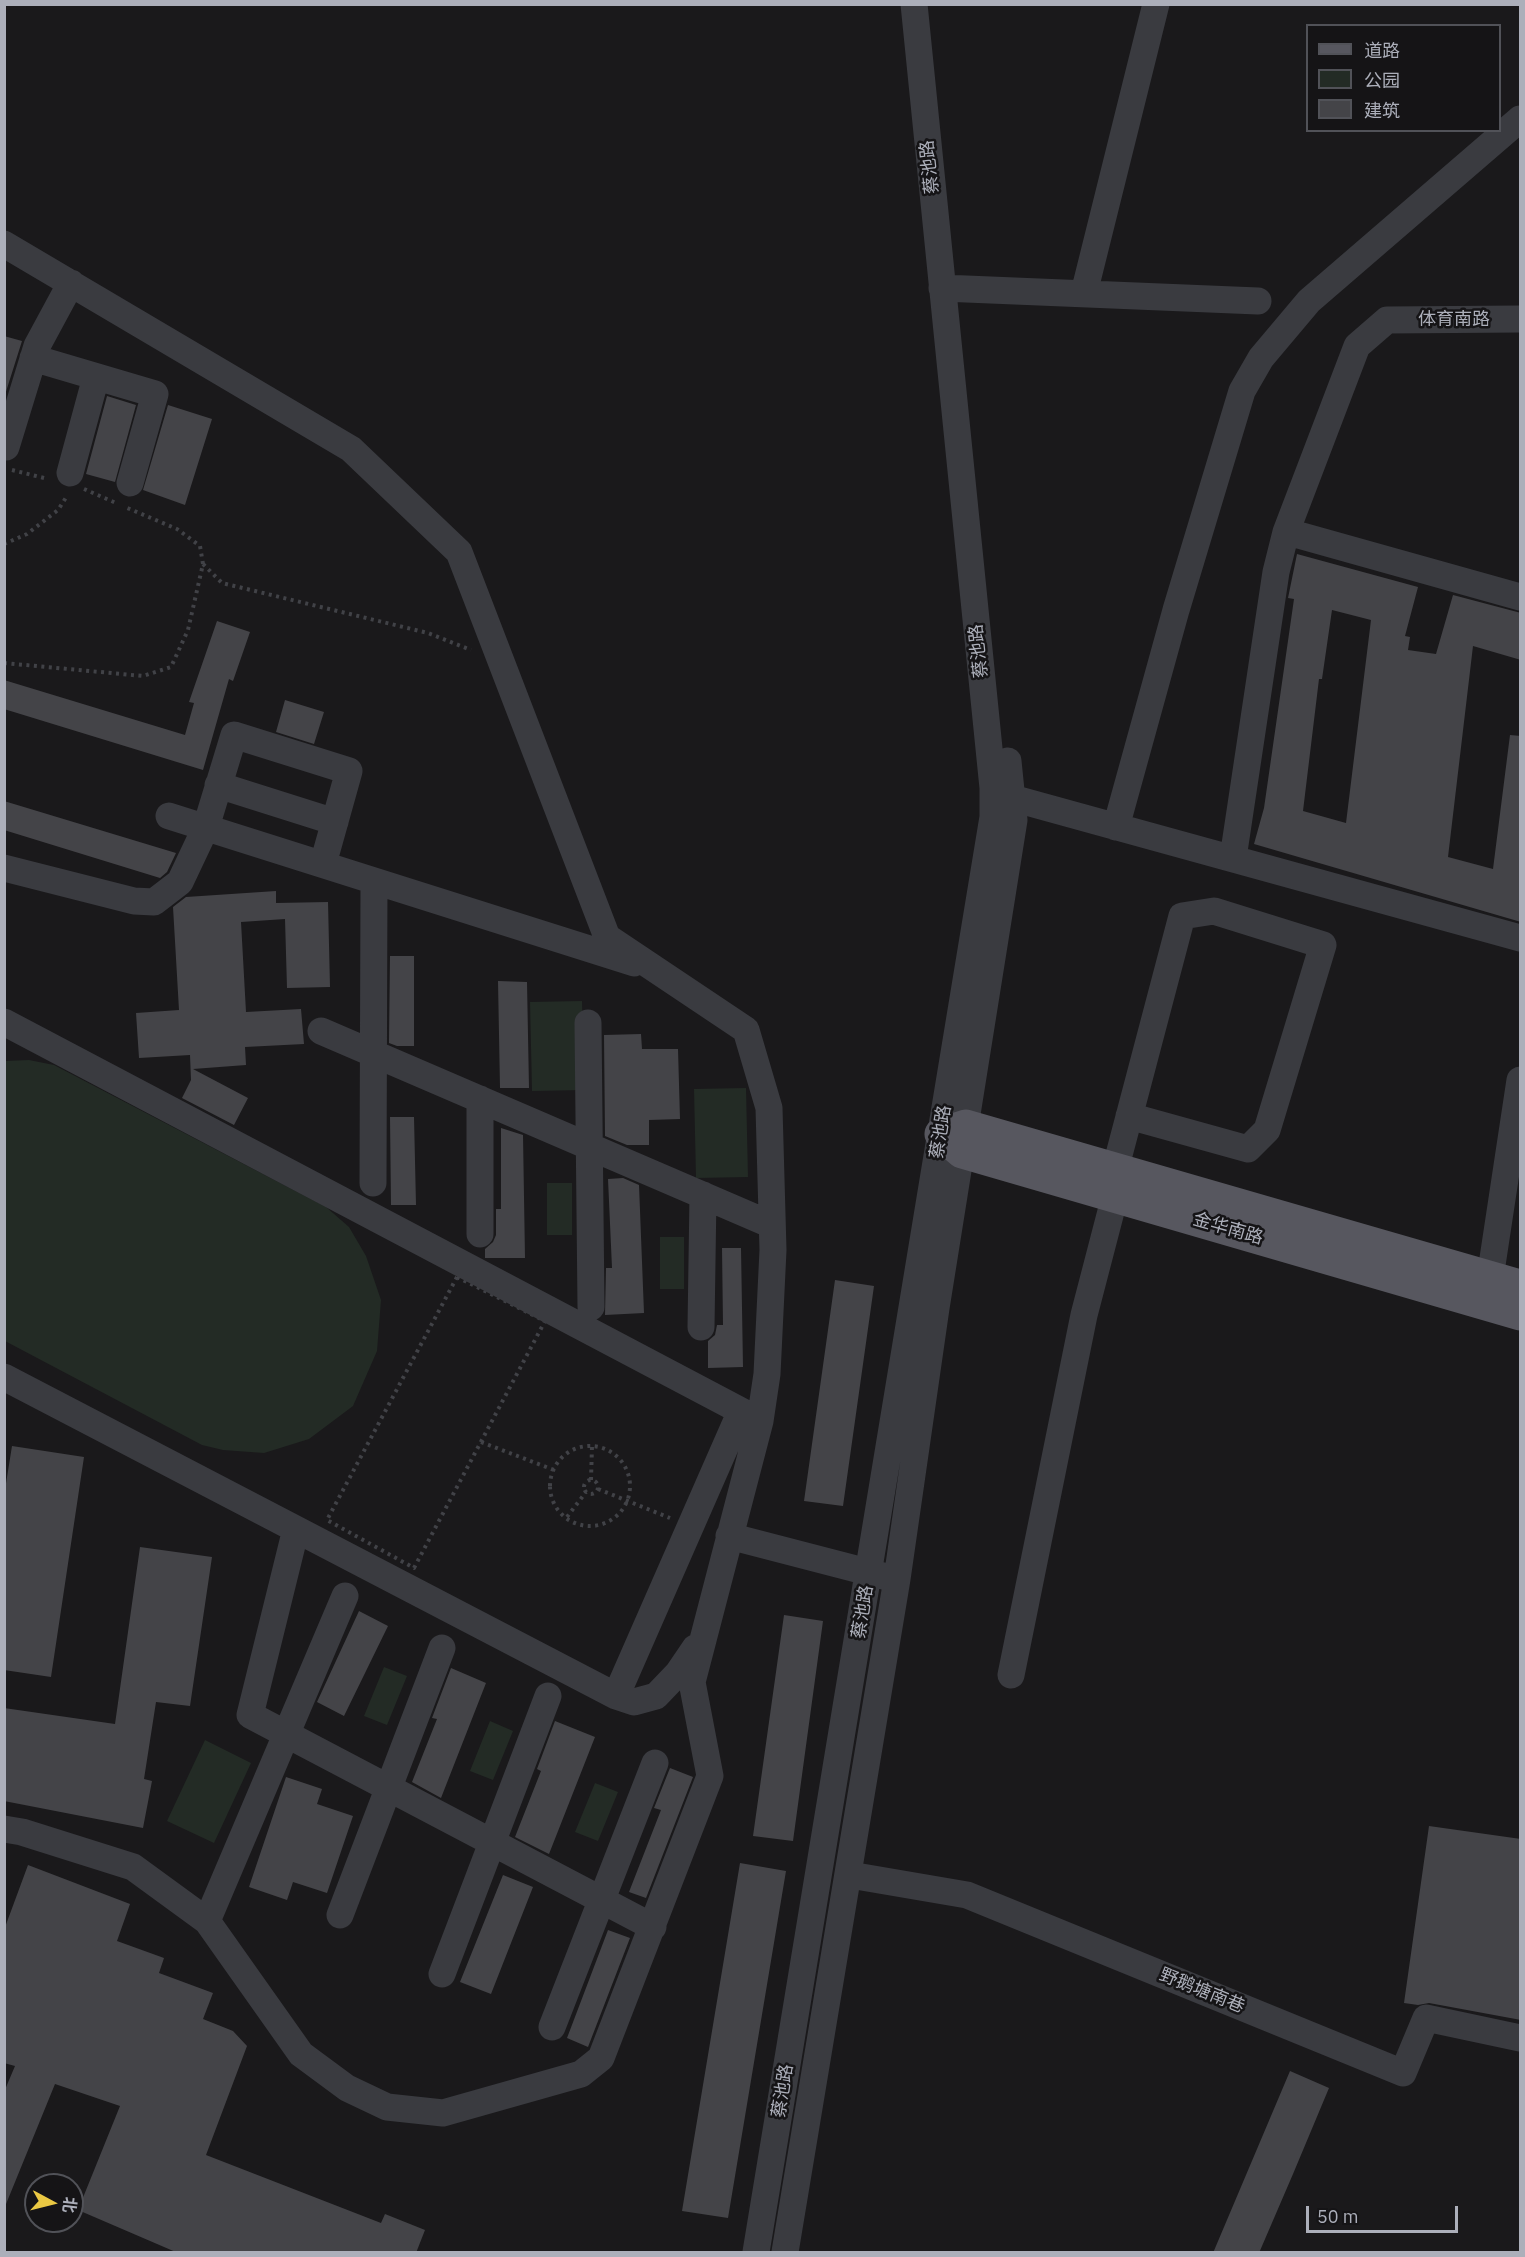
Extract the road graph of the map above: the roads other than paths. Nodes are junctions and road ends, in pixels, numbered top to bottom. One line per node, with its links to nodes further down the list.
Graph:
1 (914, 4): 7 (street, 蔡池路)
2 (930, 4): 7 (street, 蔡池路)
3 (1156, 4): 8 (street)
4 (1521, 120): 25 (street)
5 (4, 244): 6 (street)
6 (70, 283): 13 (street); 31 (street)
7 (951, 287): 8 (street); 21 (street, 蔡池路)
8 (1084, 293): 9 (street)
9 (1258, 301)
10 (1521, 319): 11 (street, 体育南路)
11 (1389, 324): 12 (street, 体育南路); 18 (street); 26 (street)
12 (1521, 329)
13 (33, 358): 14 (street); 15 (street)
14 (96, 377): 16 (street); 17 (street)
15 (5, 458)
16 (66, 483)
17 (130, 483)
18 (1295, 534): 19 (street); 26 (street)
19 (1521, 597)
20 (218, 785): 23 (street); 23 (street); 24 (street)
21 (1002, 793): 25 (street); 39 (street, 蔡池路)
22 (169, 816): 24 (street)
23 (335, 822): 27 (street)
24 (206, 826): 27 (street); 28 (street)
25 (1116, 827): 26 (street)
26 (1238, 859): 30 (street)
27 (323, 864): 29 (street)
28 (4, 868)
29 (375, 881): 31 (street); 35 (street)
30 (1521, 938)
31 (655, 969): 44 (street)
32 (4, 1022): 51 (street)
33 (588, 1023): 40 (street)
34 (321, 1031): 35 (street)
35 (374, 1054): 37 (street); 41 (street)
36 (1521, 1080): 46 (street)
37 (480, 1099): 40 (street); 45 (street)
38 (1129, 1116): 38 (street); 42 (street)
39 (957, 1137): 42 (main road, 金华南路); 54 (street, 蔡池路); 55 (street, 蔡池路)
40 (590, 1146): 43 (street); 47 (street)
41 (373, 1183)
42 (1115, 1183): 46 (main road, 金华南路); 59 (street)
43 (704, 1195): 44 (street); 49 (street)
44 (772, 1225): 51 (street)
45 (480, 1234)
46 (1499, 1289): 48 (main road, 金华南路)
47 (591, 1307)
48 (1521, 1314)
49 (701, 1327)
50 (4, 1377): 52 (street)
51 (751, 1416): 53 (street); 61 (street)
52 (296, 1529): 61 (street); 62 (street)
53 (729, 1536): 54 (street); 57 (street)
54 (869, 1574): 55 (street); 75 (street, 蔡池路)
55 (897, 1579): 67 (street, 蔡池路)
56 (345, 1596): 62 (street)
57 (704, 1635): 61 (street); 71 (street)
58 (442, 1648): 64 (street)
59 (1011, 1675)
60 (548, 1696): 66 (street)
61 (616, 1696)
62 (286, 1734): 64 (street); 70 (street)
63 (655, 1763): 68 (street)
64 (389, 1788): 66 (street); 69 (street)
65 (4, 1829): 70 (street)
66 (492, 1842): 68 (street); 72 (street)
67 (850, 1875): 74 (street, 野鹅塘南巷); 76 (street, 蔡池路)
68 (602, 1900): 71 (street); 73 (street)
69 (340, 1915)
70 (207, 1921): 71 (street)
71 (653, 1927)
72 (442, 1974)
73 (552, 2026)
74 (1521, 2038)
75 (756, 2253)
76 (785, 2253)

